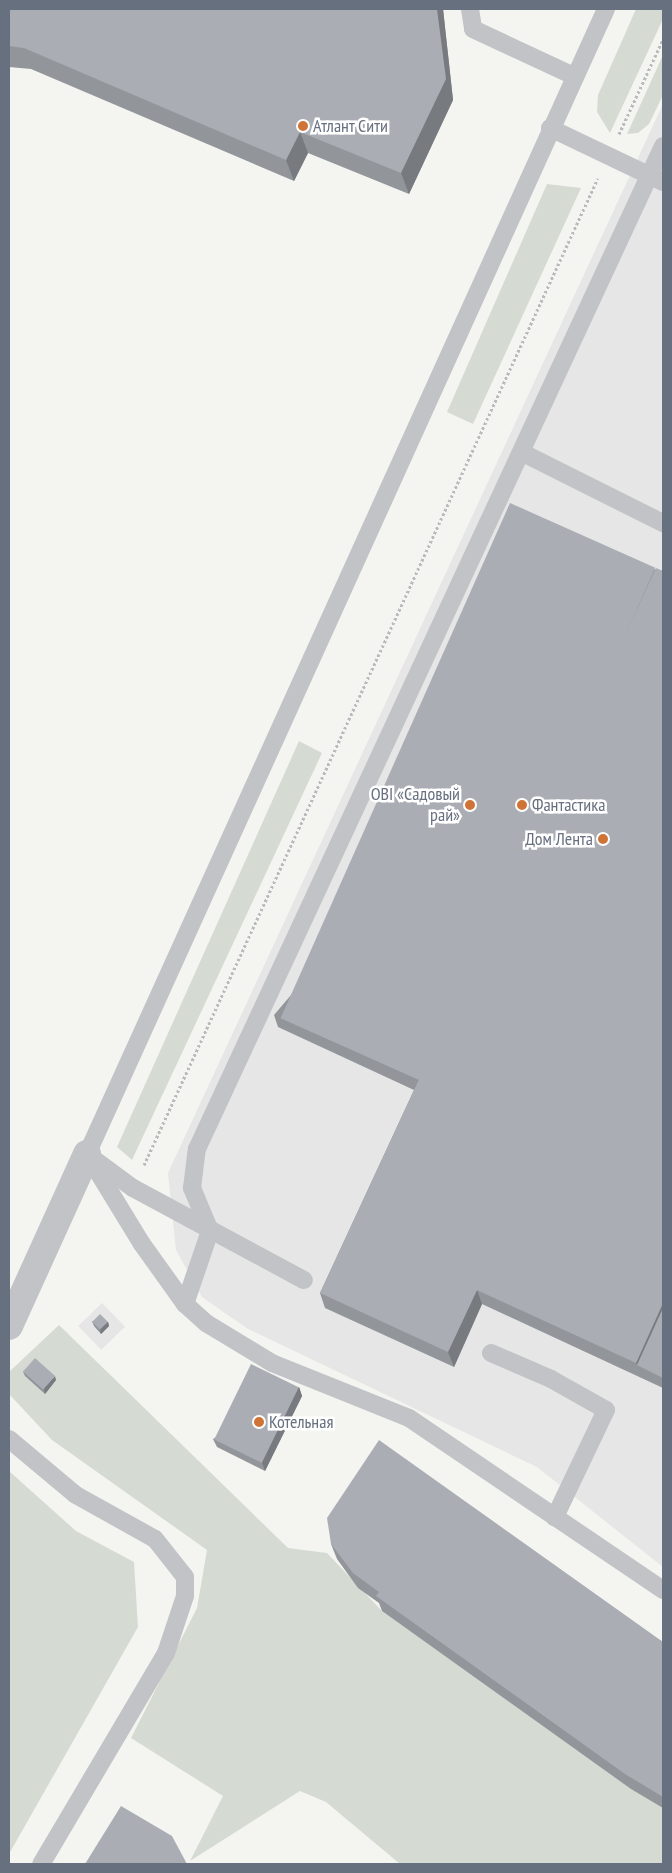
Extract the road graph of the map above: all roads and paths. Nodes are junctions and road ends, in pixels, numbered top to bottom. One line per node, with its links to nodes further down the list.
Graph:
1 (470, 9): 4 (lane)
2 (606, 9): 4 (lane)
3 (663, 39): 7 (path)
4 (574, 76): 5 (lane)
5 (550, 128): 7 (lane); 11 (lane)
6 (663, 146): 8 (lane)
7 (608, 157): 8 (lane); 12 (path)
8 (656, 179): 9 (lane)
9 (523, 454): 10 (lane); 13 (lane)
10 (663, 523)
11 (87, 1154): 12 (lane); 15 (lane); 16 (street)
12 (133, 1188): 13 (lane)
13 (210, 1231): 14 (lane); 15 (lane)
14 (304, 1280)
15 (185, 1304): 19 (lane)
16 (9, 1326)
17 (491, 1353): 19 (lane)
18 (9, 1439): 21 (lane)
19 (556, 1517): 20 (lane)
20 (663, 1590)
21 (41, 1864)

